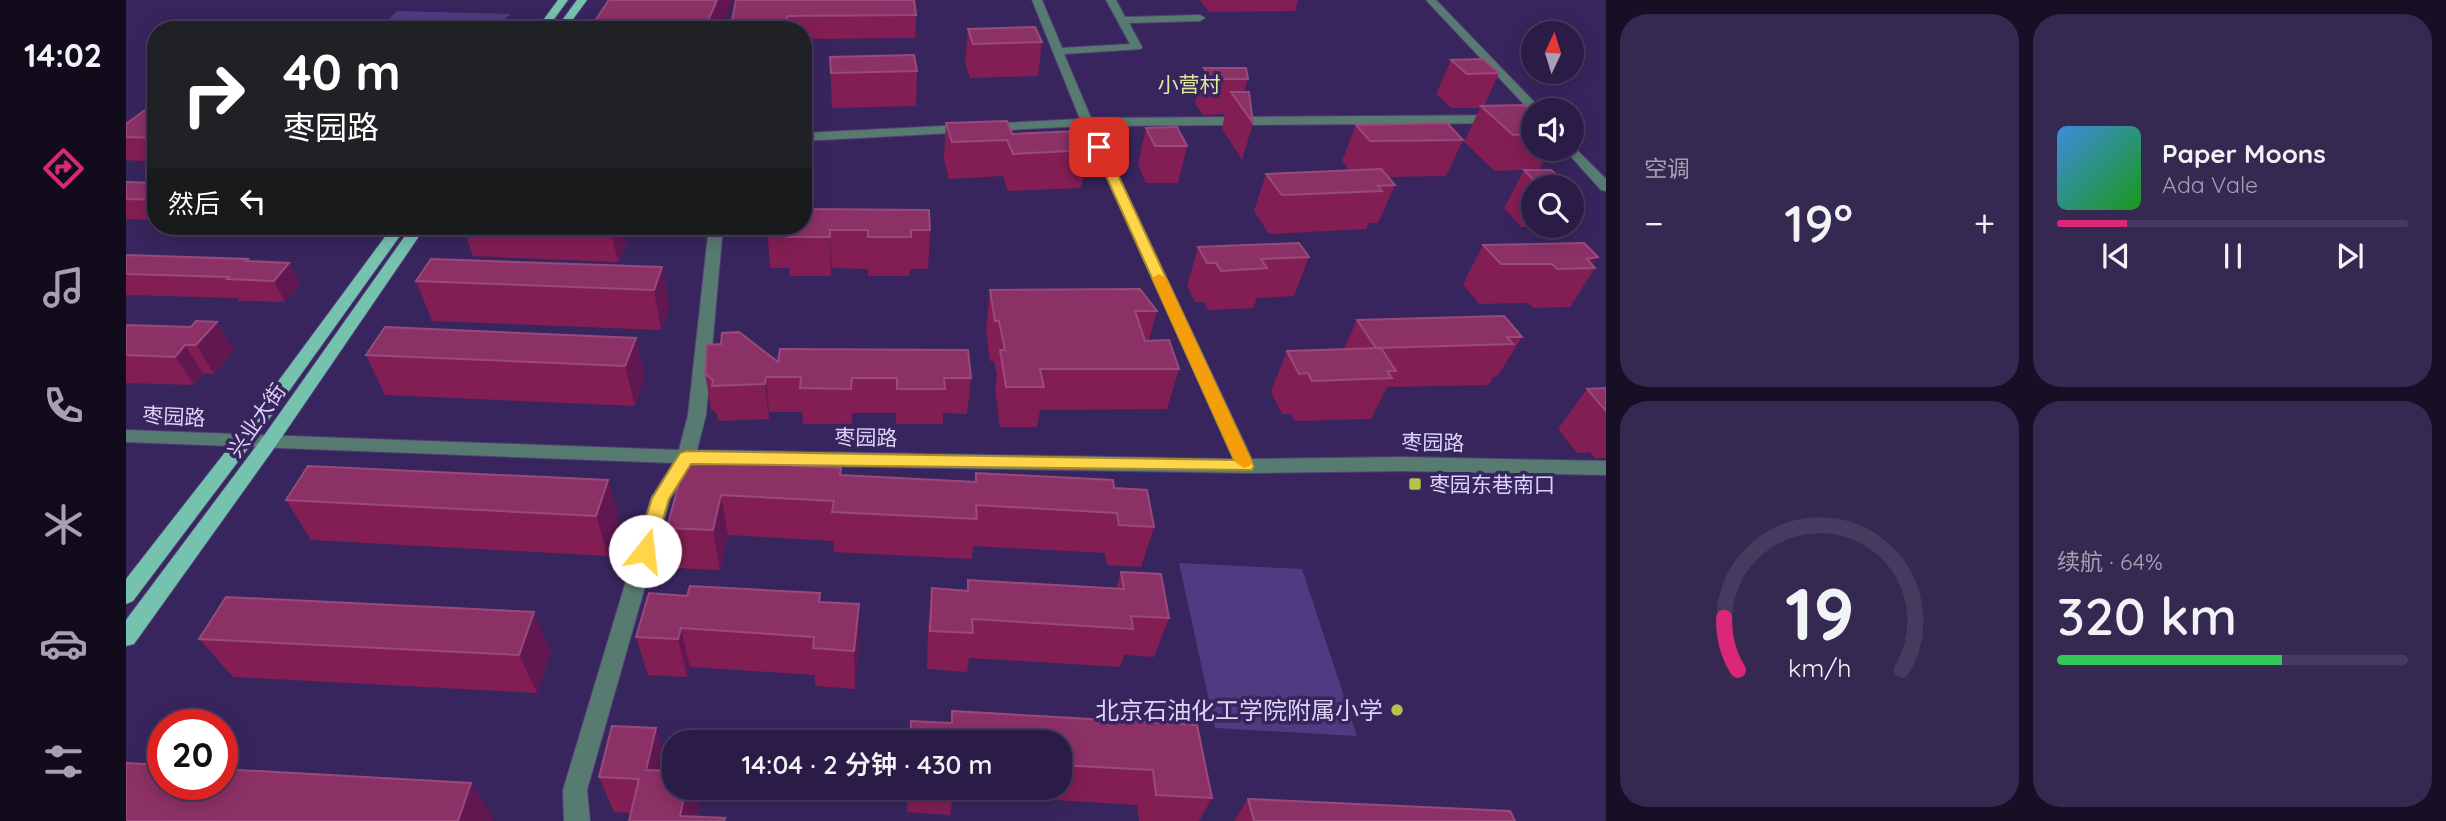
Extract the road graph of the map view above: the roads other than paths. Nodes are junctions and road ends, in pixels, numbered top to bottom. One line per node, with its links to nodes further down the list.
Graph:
1 (563, 0): 8 (main road)
2 (582, 0): 9 (main road)
3 (1037, 0): 10 (street)
4 (1111, 0): 7 (street)
5 (1431, 0): 11 (street)
6 (1200, 18): 7 (street)
7 (1122, 20): 10 (street)
8 (548, 21)
9 (567, 21)
10 (1058, 51): 13 (street)
11 (1525, 98)
12 (1521, 119): 13 (street)
13 (1087, 122): 14 (street); 24 (street)
14 (812, 137)
15 (1582, 161): 16 (street)
16 (1606, 187)
17 (393, 235): 21 (main road, 兴业大街)
18 (413, 235): 22 (main road, 兴业大街)
19 (715, 235): 23 (street)
20 (126, 436): 21 (street, 枣园路)
21 (243, 442): 22 (street, 枣园路); 26 (main road, 兴业大街)
22 (269, 442): 23 (street, 枣园路); 27 (main road, 兴业大街)
23 (686, 457): 24 (street, 枣园路); 28 (street)
24 (1246, 466): 25 (street, 枣园路)
25 (1606, 468)
26 (126, 595)
27 (126, 637)
28 (577, 821)

